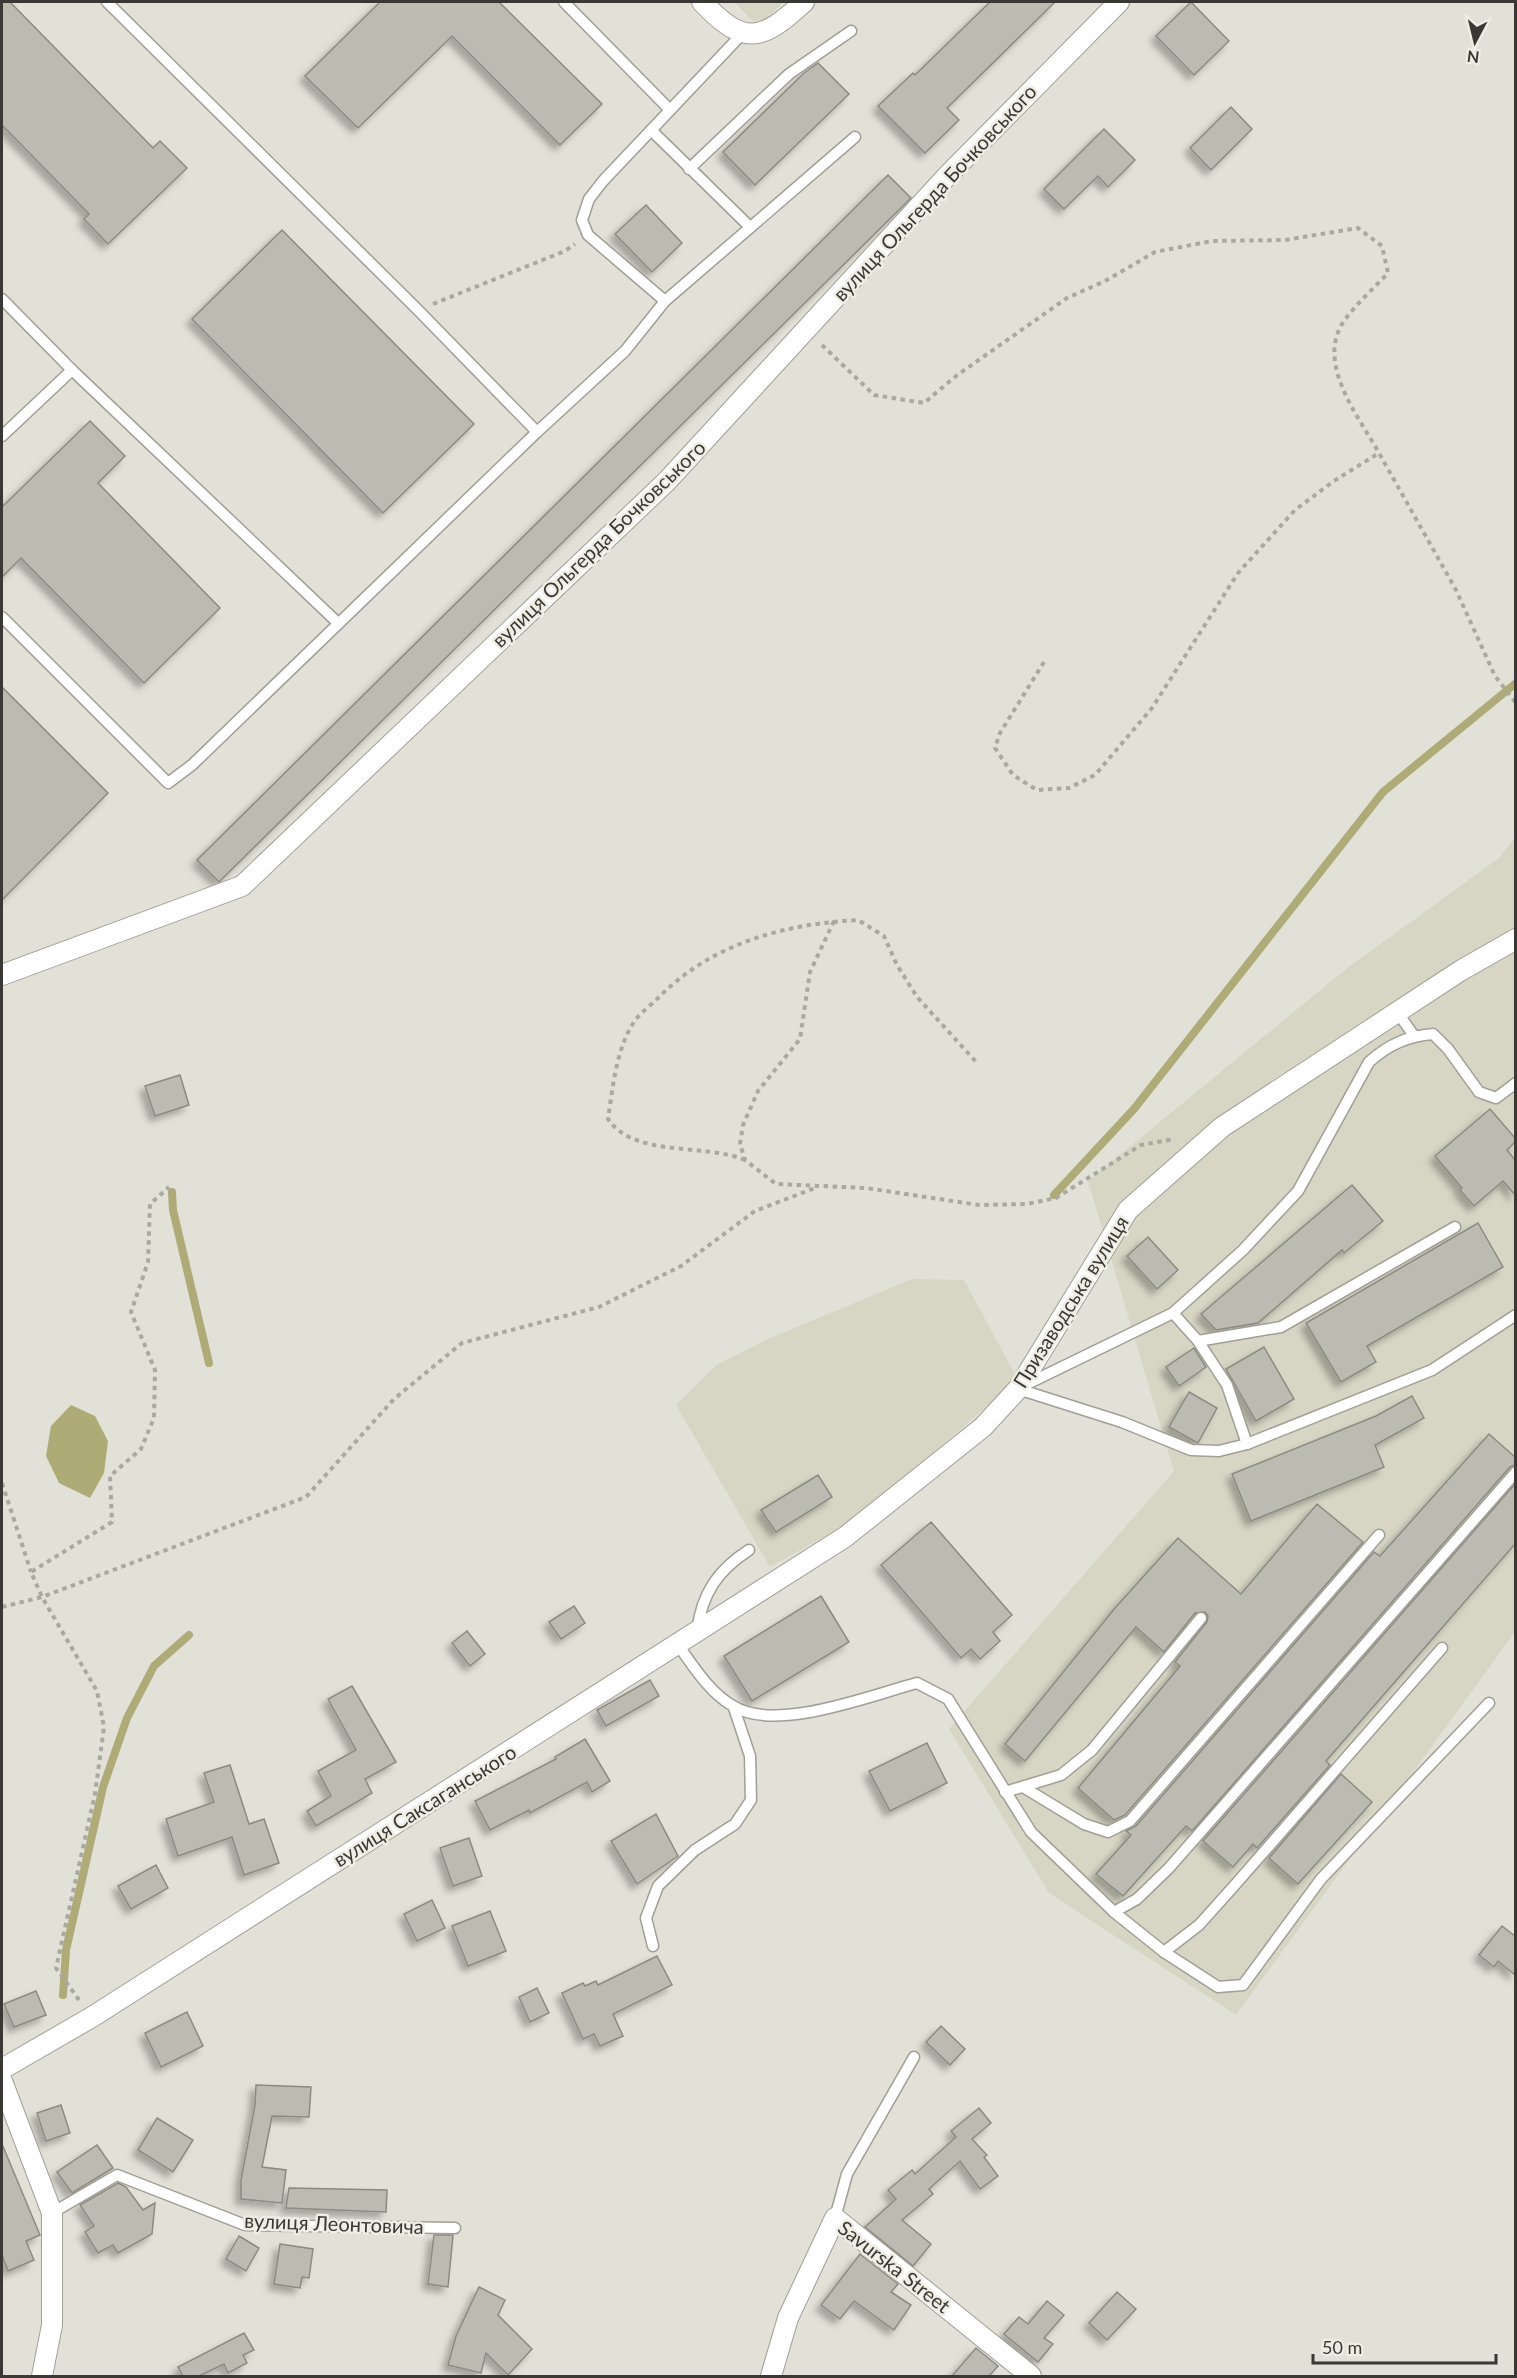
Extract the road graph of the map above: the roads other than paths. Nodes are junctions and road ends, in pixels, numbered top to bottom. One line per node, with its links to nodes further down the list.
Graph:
1 (106, 2): 16 (lane)
2 (564, 2): 8 (lane)
3 (702, 2): 7 (street)
4 (804, 2): 7 (street)
5 (1119, 2): 22 (street, вулиця Ольгерда Бочковського)
6 (851, 31): 11 (lane)
7 (750, 33): 8 (lane)
8 (670, 110): 9 (lane)
9 (651, 130): 11 (lane); 14 (lane)
10 (855, 137): 12 (lane)
11 (689, 169): 12 (lane)
12 (749, 226): 14 (lane)
13 (2, 299): 15 (lane)
14 (665, 301): 16 (lane)
15 (72, 370): 17 (lane); 19 (lane)
16 (537, 432): 19 (lane)
17 (2, 436)
18 (2, 617): 19 (lane)
19 (338, 623)
20 (1515, 939): 21 (street, Призаводська вулиця)
21 (1506, 951): 23 (street, Призаводська вулиця)
22 (2, 975)
23 (1398, 1013): 24 (lane); 30 (street, Призаводська вулиця)
24 (1414, 1036): 25 (lane); 27 (lane)
25 (1515, 1083)
26 (1455, 1227): 29 (lane)
27 (1173, 1313): 29 (lane); 30 (lane)
28 (1515, 1315): 31 (lane)
29 (1198, 1341): 31 (lane)
30 (1018, 1389): 31 (lane); 34 (street, Призаводська вулиця)
31 (1247, 1443)
32 (1515, 1472): 44 (lane)
33 (1379, 1535): 42 (lane)
34 (844, 1537): 37 (street, вулиця Саксаганського)
35 (749, 1550): 37 (lane)
36 (1201, 1618): 42 (lane)
37 (696, 1633): 38 (street, вулиця Саксаганського)
38 (678, 1645): 41 (lane); 48 (street, вулиця Саксаганського)
39 (1442, 1648): 46 (lane)
40 (1490, 1703): 46 (lane)
41 (734, 1708): 43 (lane); 45 (lane)
42 (1023, 1787): 43 (lane)
43 (1005, 1792): 44 (lane)
44 (1114, 1912): 46 (lane)
45 (653, 1946)
46 (1164, 1952)
47 (914, 2057): 51 (lane)
48 (2, 2069)
49 (2, 2081): 50 (street)
50 (52, 2213): 52 (lane, вулиця Леонтовича); 53 (street)
51 (835, 2218): 54 (street, Savurska Street); 55 (street, Savurska Street)
52 (455, 2228)
53 (42, 2376)
54 (771, 2376)
55 (1031, 2376)

